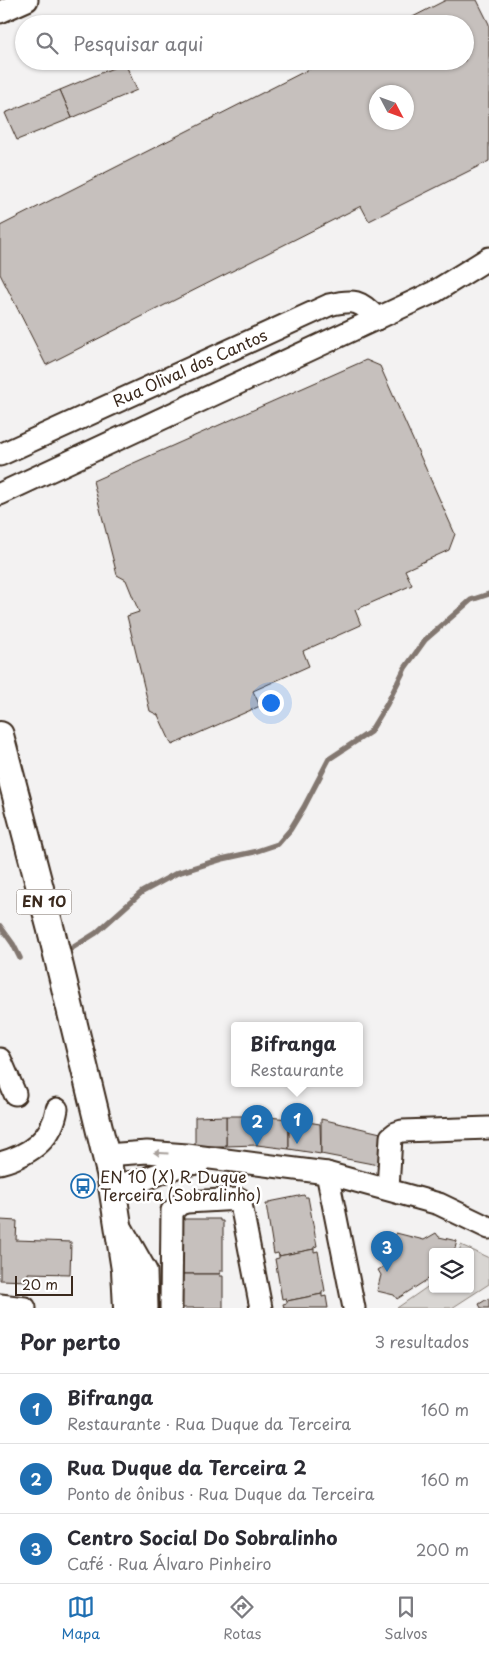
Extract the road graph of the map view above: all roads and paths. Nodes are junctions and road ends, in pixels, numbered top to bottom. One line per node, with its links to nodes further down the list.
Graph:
1 (27, 0): 2 (street)
2 (0, 12)
3 (489, 258): 4 (street, Rua Olival dos Cantos)
4 (377, 318): 5 (street, Rua Olival dos Cantos); 6 (street, Rua Olival dos Cantos)
5 (0, 454)
6 (0, 494)
7 (0, 735): 12 (main road, EN 10)
8 (0, 1059): 9 (street)
9 (14, 1094)
10 (57, 1108): 14 (street)
11 (489, 1128): 17 (street)
12 (106, 1155): 13 (street, one-way to 12); 16 (main road, EN 10)
13 (227, 1160): 15 (street); 16 (street)
14 (0, 1163)
15 (327, 1173): 17 (street); 26 (street)
16 (112, 1185): 18 (main road, EN 10)
17 (388, 1189): 19 (street)
18 (118, 1221): 22 (main road, EN 10); 23 (street)
19 (489, 1228)
20 (0, 1305): 21 (street)
21 (25, 1308)
22 (127, 1308)
23 (147, 1308)
24 (171, 1308): 25 (street)
25 (261, 1308)
26 (354, 1308)

